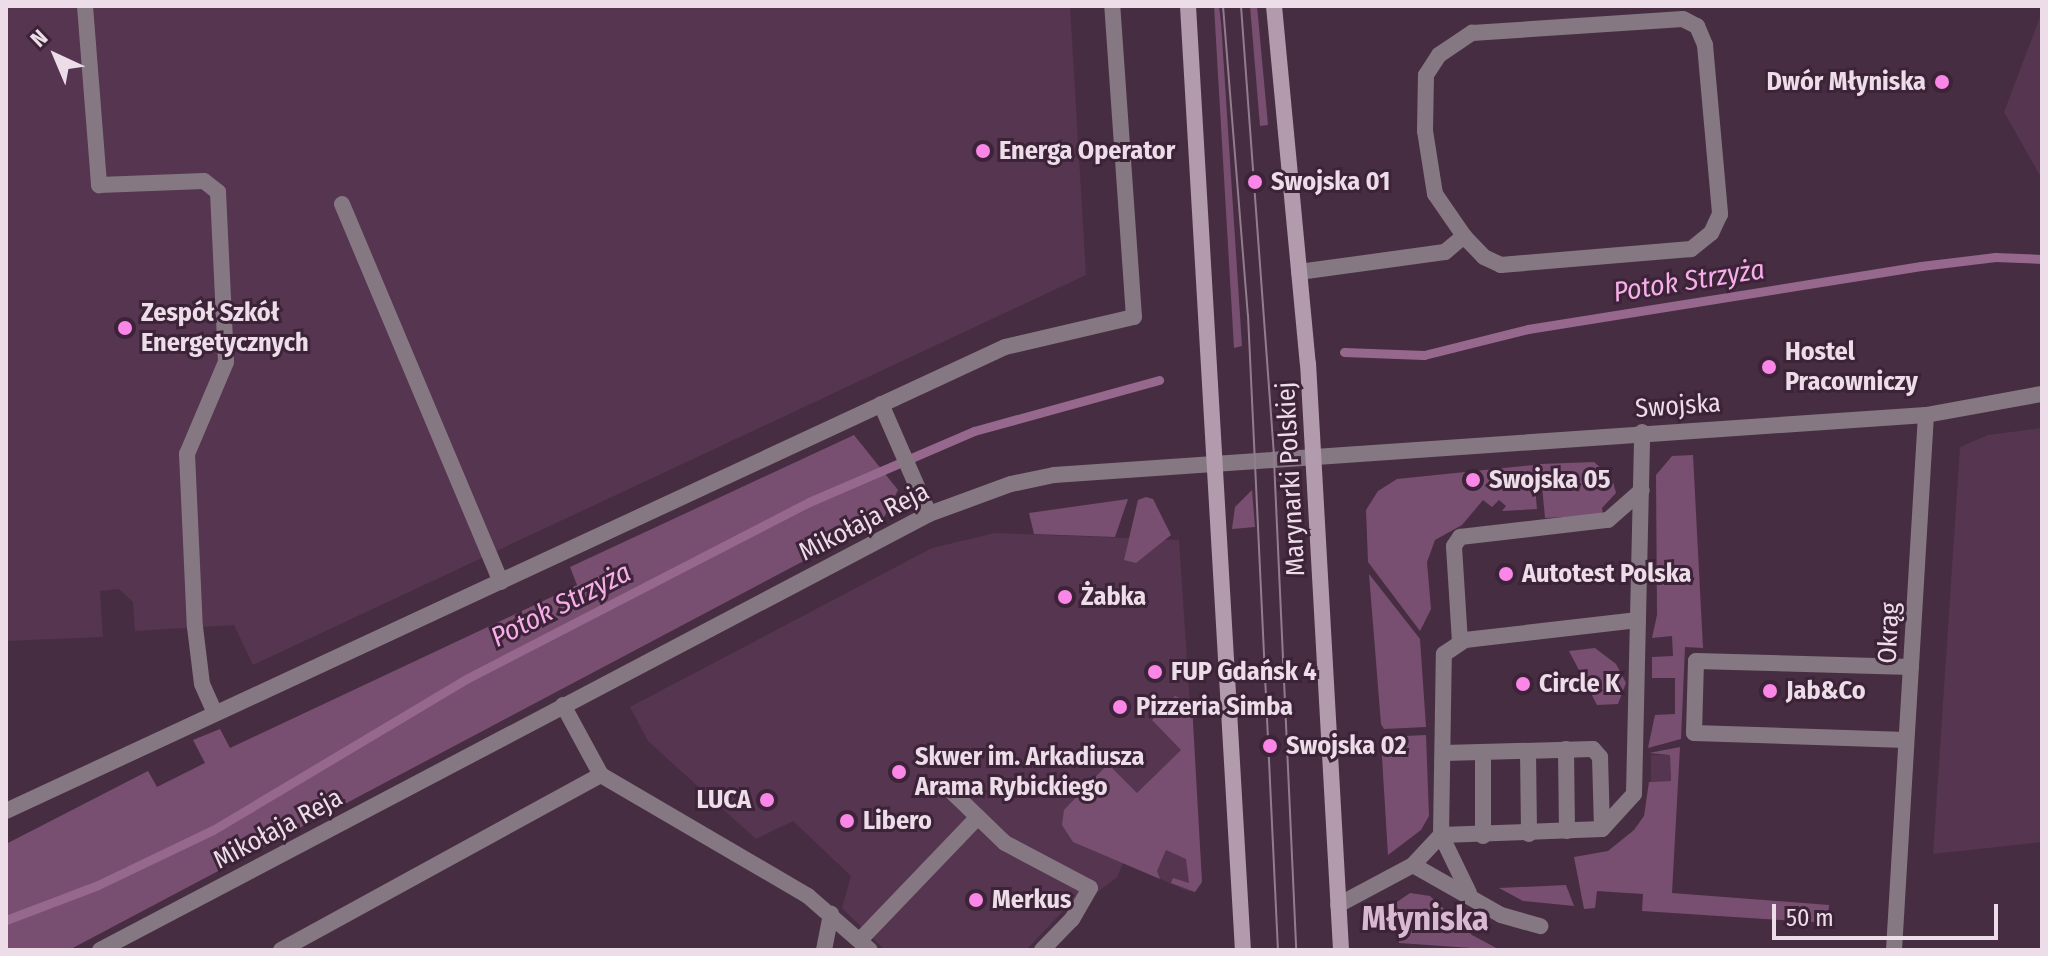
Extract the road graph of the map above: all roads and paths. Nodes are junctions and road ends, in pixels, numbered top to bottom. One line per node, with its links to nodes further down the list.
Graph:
1 (85, 6): 21 (street)
2 (1112, 6): 9 (street)
3 (1188, 6): 13 (main road)
4 (1274, 6): 7 (main road, Marynarki Polskiej)
5 (342, 204): 16 (street)
6 (1464, 236): 6 (street); 7 (street)
7 (1299, 272): 12 (main road, Marynarki Polskiej)
8 (2042, 394): 10 (street, Swojska)
9 (881, 404): 15 (street); 16 (street)
10 (1926, 415): 11 (street, Swojska); 19 (street, Okrąg)
11 (1642, 432): 12 (street, Swojska); 14 (street)
12 (1315, 457): 13 (street, Swojska); 38 (main road, Marynarki Polskiej)
13 (1213, 464): 15 (street, Mikołaja Reja); 46 (main road)
14 (1642, 490): 17 (street); 18 (street)
15 (929, 514): 20 (street, Mikołaja Reja)
16 (501, 582): 21 (street)
17 (1638, 620): 18 (street); 31 (street)
18 (1460, 642): 26 (street)
19 (1911, 667): 22 (street, Okrąg); 22 (street)
20 (563, 705): 27 (street); 42 (street, Mikołaja Reja)
21 (215, 713): 29 (street)
22 (1906, 740): 48 (street, Okrąg)
23 (1566, 749): 24 (street); 31 (street); 32 (street)
24 (1528, 751): 25 (street); 33 (street)
25 (1483, 752): 26 (street); 35 (street)
26 (1444, 753): 34 (street)
27 (601, 775): 39 (street); 43 (street)
28 (947, 787): 30 (street)
29 (6, 811)
30 (978, 817): 41 (street); 45 (street)
31 (1602, 829): 32 (street)
32 (1567, 831): 33 (street)
33 (1529, 834): 35 (street)
34 (1441, 835): 35 (street); 36 (street); 37 (street)
35 (1483, 836)
36 (1413, 865): 37 (street); 38 (street)
37 (1469, 893): 40 (street)
38 (1338, 905): 47 (main road, Marynarki Polskiej)
39 (831, 914): 41 (street); 44 (street)
40 (1540, 926)
41 (865, 945)
42 (100, 950)
43 (281, 950)
44 (824, 950)
45 (1042, 950)
46 (1243, 950)
47 (1341, 950)
48 (1894, 950)

